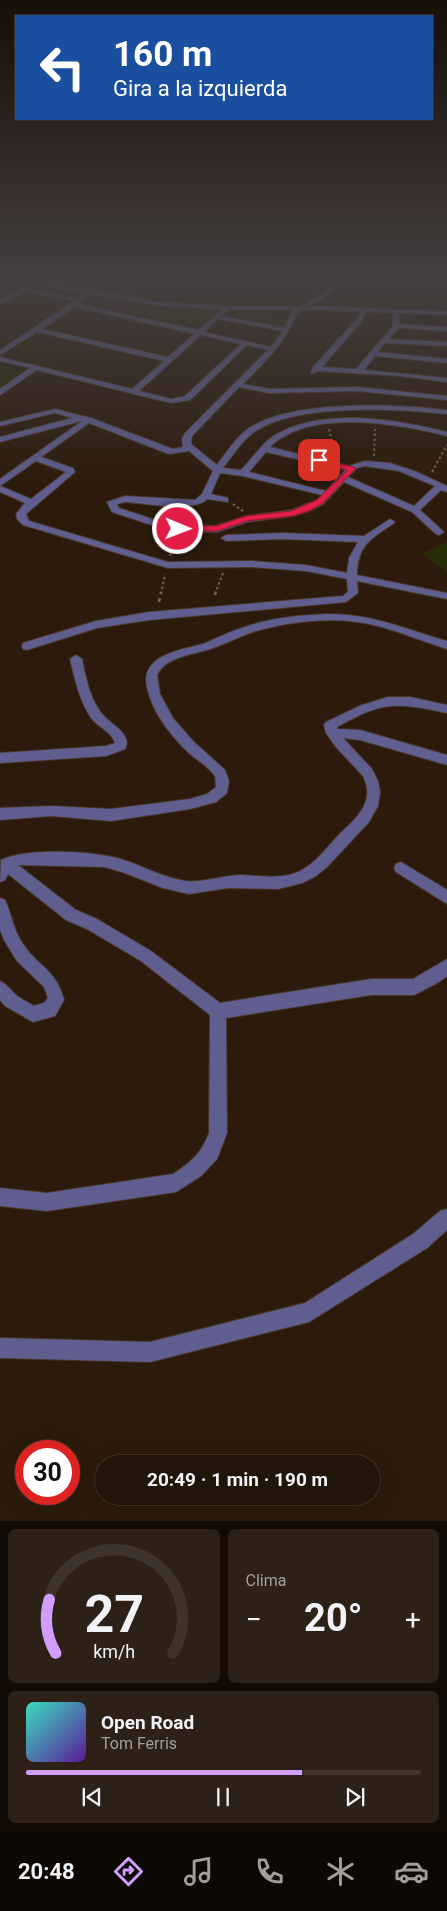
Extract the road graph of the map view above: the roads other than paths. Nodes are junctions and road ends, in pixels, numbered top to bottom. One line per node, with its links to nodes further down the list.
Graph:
1 (118, 348): 10 (street)
2 (184, 348): 10 (street)
3 (241, 348): 16 (street)
4 (268, 348): 7 (street)
5 (335, 348): 13 (street)
6 (377, 348): 8 (street)
7 (273, 349): 15 (street)
8 (372, 354): 11 (street); 13 (street)
9 (0, 359): 12 (street)
10 (171, 360): 16 (street)
11 (447, 361)
12 (35, 368): 16 (street); 17 (street)
13 (358, 372): 14 (street)
14 (447, 380)
15 (238, 386): 18 (street); 24 (street)
16 (134, 392)
17 (0, 393)
18 (447, 398)
19 (447, 412): 28 (street)
20 (85, 419): 21 (street); 23 (street); 24 (street); 26 (street)
21 (0, 424)
22 (447, 434): 25 (street)
23 (0, 440)
24 (187, 445): 28 (street)
25 (266, 449): 27 (street); 29 (street)
26 (35, 458): 31 (street); 37 (street)
27 (352, 468): 30 (street); 32 (street)
28 (217, 470): 29 (street); 35 (street)
29 (243, 473): 34 (street)
30 (343, 478): 34 (street); 38 (street)
31 (0, 483)
32 (444, 488): 38 (street)
33 (0, 489): 37 (street)
34 (328, 494): 35 (street)
35 (204, 496): 36 (street)
36 (225, 500)
37 (30, 504): 43 (street)
38 (414, 510): 40 (street)
39 (390, 522): 42 (street)
40 (439, 532)
41 (226, 538): 42 (street)
42 (364, 539): 43 (street)
43 (352, 577): 44 (street); 46 (street)
44 (447, 596)
45 (447, 645): 52 (street)
46 (27, 646)
47 (76, 659): 50 (street)
48 (447, 708): 49 (street)
49 (332, 733): 51 (street); 54 (street)
50 (0, 758)
51 (447, 760)
52 (0, 814)
53 (401, 868): 55 (street)
54 (3, 870): 59 (street)
55 (447, 898)
56 (0, 905): 58 (street)
57 (447, 966): 59 (street)
58 (0, 989)
59 (218, 1012): 60 (street)
60 (0, 1197)
61 (447, 1218): 62 (street)
62 (0, 1348)

